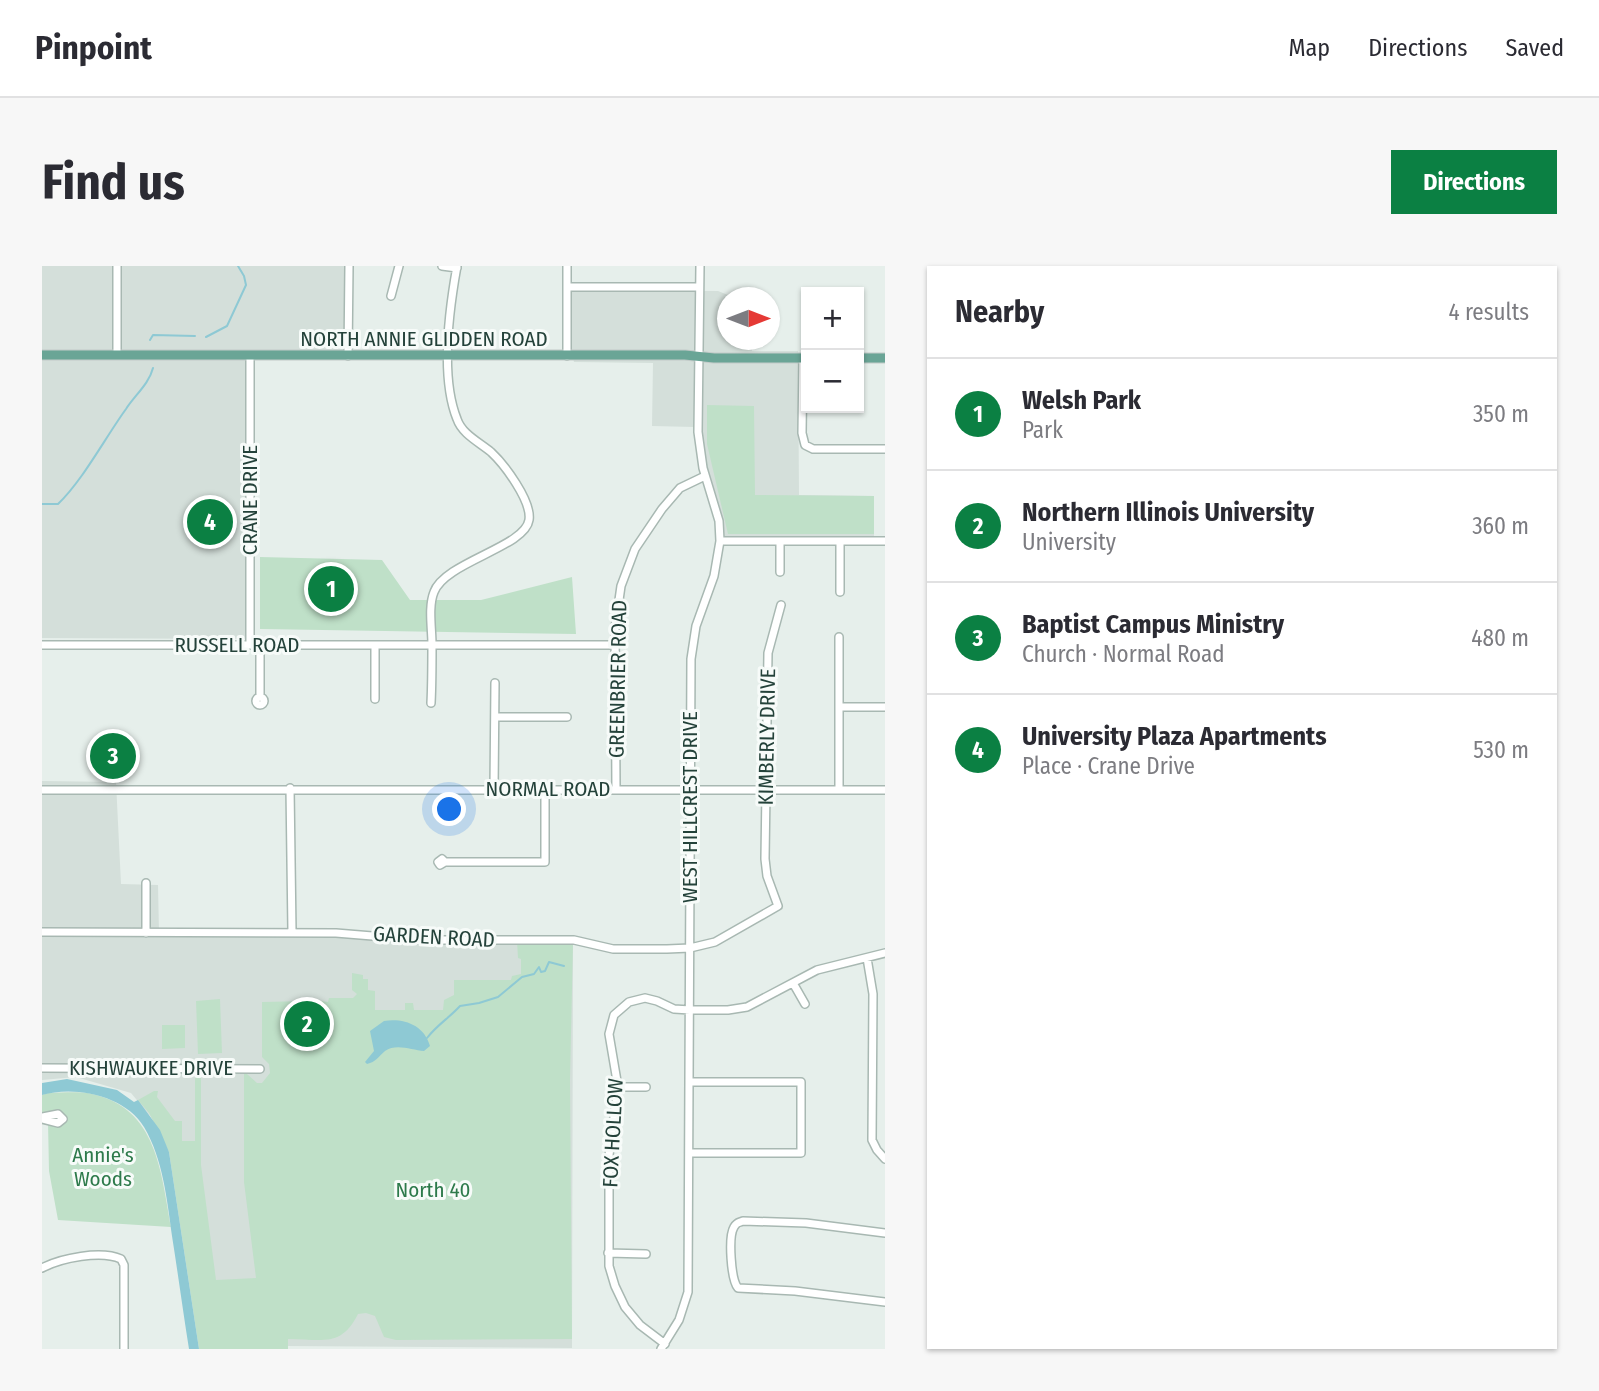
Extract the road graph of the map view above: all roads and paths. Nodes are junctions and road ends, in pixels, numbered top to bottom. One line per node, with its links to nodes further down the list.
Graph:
1 (117, 266): 13 (street)
2 (349, 266): 11 (street)
3 (399, 266): 10 (street)
4 (442, 266): 7 (street)
5 (567, 266): 8 (street)
6 (700, 266): 9 (street, WEST HILLCREST DRIVE)
7 (457, 267): 15 (street)
8 (567, 287): 9 (street); 16 (street)
9 (699, 287): 17 (street, WEST HILLCREST DRIVE)
10 (391, 296)
11 (348, 352): 14 (main road, NORTH ANNIE GLIDDEN ROAD); 15 (main road, NORTH ANNIE GLIDDEN ROAD)
12 (42, 355): 13 (main road, NORTH ANNIE GLIDDEN ROAD)
13 (117, 355): 14 (main road, NORTH ANNIE GLIDDEN ROAD)
14 (250, 356): 33 (street, CRANE DRIVE)
15 (448, 356): 16 (main road, NORTH ANNIE GLIDDEN ROAD); 35 (street)
16 (567, 356): 17 (main road, NORTH ANNIE GLIDDEN ROAD)
17 (698, 357): 18 (main road, NORTH ANNIE GLIDDEN ROAD); 23 (street, WEST HILLCREST DRIVE)
18 (801, 358)
19 (864, 358): 20 (main road)
20 (885, 358)
21 (804, 413): 22 (street)
22 (885, 449)
23 (705, 476): 24 (street, WEST HILLCREST DRIVE); 36 (street, GREENBRIER ROAD)
24 (720, 541): 25 (street); 51 (street, WEST HILLCREST DRIVE)
25 (780, 541): 26 (street); 28 (street)
26 (840, 541): 27 (street); 29 (street)
27 (885, 541)
28 (780, 572)
29 (839, 592)
30 (781, 606): 52 (street, KIMBERLY DRIVE)
31 (839, 637): 42 (street)
32 (42, 645): 33 (street, RUSSELL ROAD)
33 (250, 645): 34 (street, RUSSELL ROAD)
34 (260, 645): 37 (street, RUSSELL ROAD); 39 (street)
35 (432, 645): 36 (street, RUSSELL ROAD); 37 (street, RUSSELL ROAD); 41 (street)
36 (616, 645): 49 (street, GREENBRIER ROAD)
37 (374, 646): 40 (street)
38 (495, 683): 44 (street)
39 (260, 697)
40 (375, 699)
41 (431, 703)
42 (839, 707): 43 (street); 53 (street)
43 (885, 707)
44 (495, 717): 45 (street); 47 (street)
45 (567, 717)
46 (290, 788): 47 (street, NORMAL ROAD); 50 (street, NORMAL ROAD); 59 (street)
47 (494, 789): 48 (street, NORMAL ROAD)
48 (545, 789): 49 (street, NORMAL ROAD); 55 (street)
49 (616, 789): 51 (street, NORMAL ROAD)
50 (42, 790)
51 (690, 790): 52 (street, NORMAL ROAD); 61 (street, WEST HILLCREST DRIVE)
52 (766, 790): 53 (street, NORMAL ROAD); 56 (street, KIMBERLY DRIVE)
53 (839, 790): 54 (street, NORMAL ROAD)
54 (885, 790)
55 (445, 862)
56 (766, 871): 61 (street, GARDEN ROAD)
57 (146, 883): 60 (street)
58 (42, 932): 60 (street, GARDEN ROAD)
59 (292, 932): 60 (street, GARDEN ROAD); 61 (street, GARDEN ROAD)
60 (146, 933)
61 (690, 948): 66 (street, WEST HILLCREST DRIVE)
62 (885, 953): 63 (street, FOX HOLLOW)
63 (867, 958): 64 (street, FOX HOLLOW); 73 (street)
64 (793, 983): 65 (street); 66 (street, FOX HOLLOW)
65 (805, 1004)
66 (690, 1010): 69 (street, WEST HILLCREST DRIVE); 70 (street, FOX HOLLOW)
67 (42, 1068): 68 (street, KISHWAUKEE DRIVE)
68 (260, 1069)
69 (690, 1082): 72 (street, WEST HILLCREST DRIVE); 72 (street)
70 (618, 1087): 71 (street); 75 (street, FOX HOLLOW)
71 (646, 1087)
72 (690, 1153): 79 (street, WEST HILLCREST DRIVE)
73 (885, 1159)
74 (885, 1233): 78 (street)
75 (608, 1253): 76 (street); 79 (street, FOX HOLLOW)
76 (646, 1254)
77 (42, 1268): 80 (street)
78 (885, 1302)
79 (663, 1347)
80 (124, 1349)

